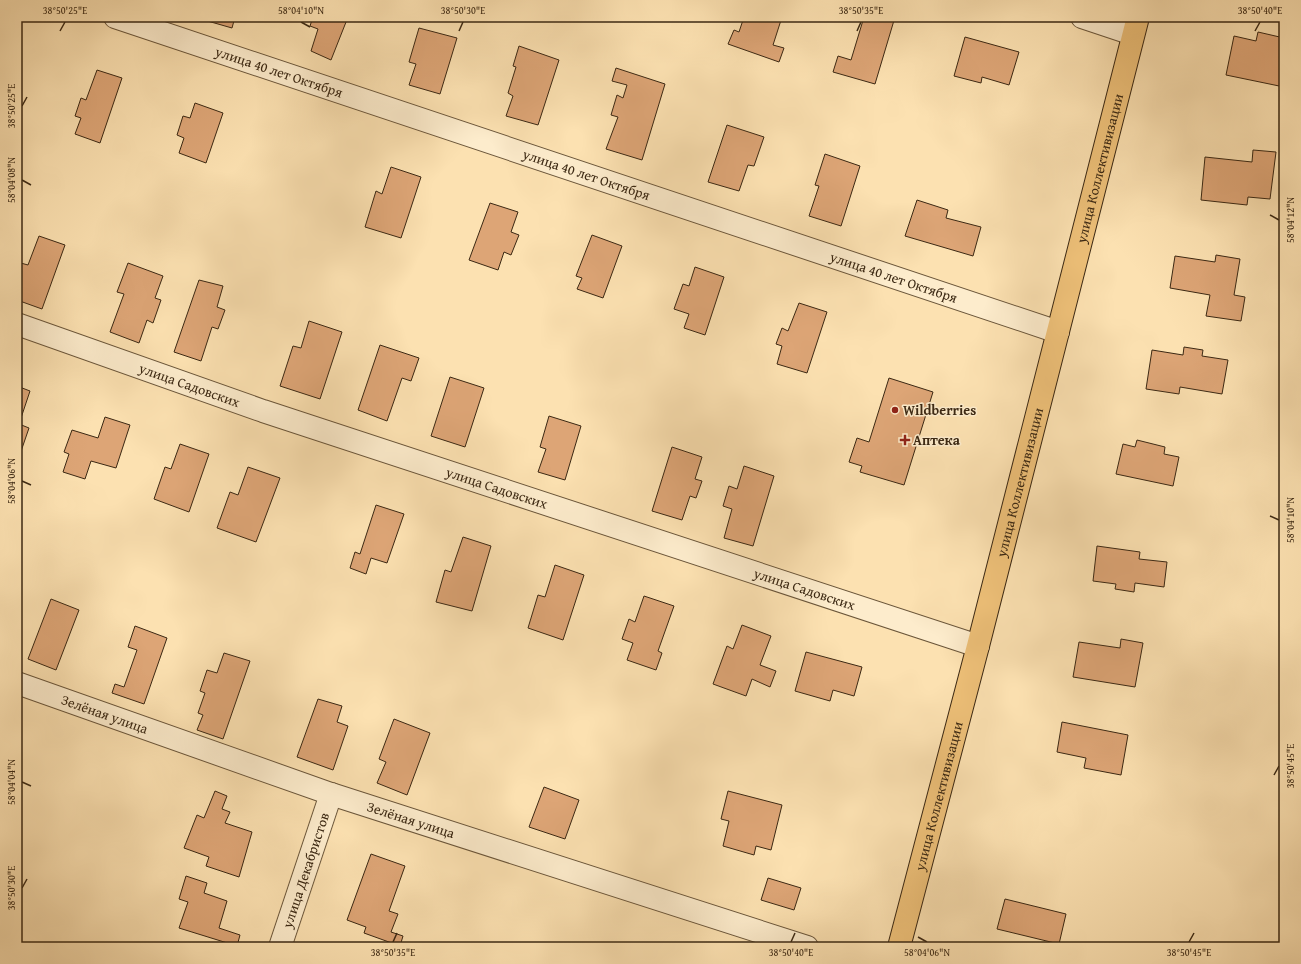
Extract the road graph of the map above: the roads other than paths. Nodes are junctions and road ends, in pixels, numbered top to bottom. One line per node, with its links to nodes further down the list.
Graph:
1 (115, 17): 5 (street, улица 40 лет Октября)
2 (1082, 17): 3 (street)
3 (1136, 25): 5 (main road, улица Коллективизации)
4 (17, 324): 6 (street, улица Садовских)
5 (1058, 332): 6 (main road, улица Коллективизации)
6 (978, 646): 11 (main road, улица Коллективизации)
7 (17, 683): 8 (street, Зелёная улица)
8 (331, 794): 9 (street, улица Декабристов); 10 (street, Зелёная улица)
9 (280, 947)
10 (807, 947)
11 (899, 947)

